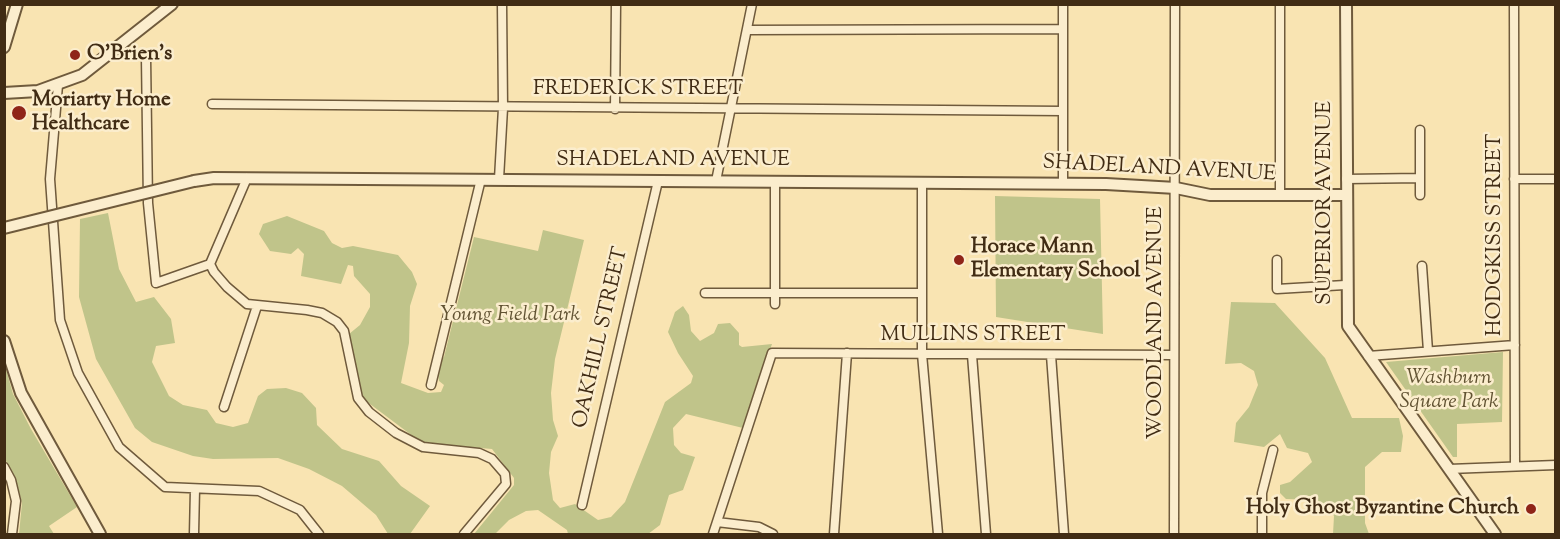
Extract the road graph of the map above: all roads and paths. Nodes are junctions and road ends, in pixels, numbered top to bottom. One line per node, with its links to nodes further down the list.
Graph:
1 (17, 4): 13 (street)
2 (172, 4): 15 (street)
3 (502, 4): 18 (street)
4 (616, 4): 20 (street)
5 (752, 4): 12 (street)
6 (1062, 4): 11 (street)
7 (1175, 4): 35 (street, WOODLAND AVENUE)
8 (1280, 4): 36 (street)
9 (1346, 4): 27 (street, SUPERIOR AVENUE)
10 (1514, 4): 28 (street, HODGKISS STREET)
11 (1063, 29): 12 (street); 21 (street)
12 (747, 30): 19 (street)
13 (4, 47)
14 (146, 57): 41 (street)
15 (58, 86): 16 (street); 65 (street)
16 (4, 93)
17 (212, 104): 18 (street, FREDERICK STREET)
18 (503, 108): 20 (street, FREDERICK STREET); 26 (street)
19 (730, 108): 20 (street, FREDERICK STREET); 21 (street, FREDERICK STREET); 31 (street)
20 (615, 109)
21 (1063, 111): 34 (street)
22 (1420, 130): 24 (street)
23 (247, 178): 25 (street, SHADELAND AVENUE); 39 (street, SHADELAND AVENUE, bridge); 41 (street)
24 (1420, 178): 27 (street); 38 (street)
25 (481, 179): 26 (street, SHADELAND AVENUE); 58 (street)
26 (499, 179): 30 (street, SHADELAND AVENUE)
27 (1346, 179): 37 (street, SUPERIOR AVENUE)
28 (1514, 179): 29 (street); 50 (street, HODGKISS STREET)
29 (1556, 179)
30 (658, 181): 31 (street, SHADELAND AVENUE); 66 (street, OAKHILL STREET)
31 (716, 181): 32 (street, SHADELAND AVENUE)
32 (775, 181): 33 (street, SHADELAND AVENUE); 45 (street)
33 (922, 183): 34 (street, SHADELAND AVENUE); 46 (street)
34 (1063, 184): 35 (street, SHADELAND AVENUE)
35 (1176, 188): 36 (street, SHADELAND AVENUE); 56 (street, WOODLAND AVENUE)
36 (1280, 195): 37 (street, SHADELAND AVENUE)
37 (1346, 195): 43 (street, SUPERIOR AVENUE)
38 (1420, 195)
39 (4, 228)
40 (1277, 260): 43 (street)
41 (210, 264): 48 (street)
42 (1422, 266): 51 (street)
43 (1345, 285): 57 (street, SUPERIOR AVENUE)
44 (705, 293): 45 (street)
45 (775, 293): 46 (street); 47 (street)
46 (922, 293): 53 (street)
47 (775, 304)
48 (257, 306): 59 (street); 72 (street)
49 (4, 341): 69 (street)
50 (1515, 345): 51 (street); 63 (street, HODGKISS STREET)
51 (1428, 351): 57 (street)
52 (847, 353): 53 (street, MULLINS STREET); 67 (street, MULLINS STREET); 75 (street)
53 (922, 354): 54 (street, MULLINS STREET); 76 (street)
54 (972, 355): 55 (street, MULLINS STREET); 77 (street)
55 (1051, 355): 56 (street, MULLINS STREET); 78 (street)
56 (1174, 355): 79 (street, WOODLAND AVENUE)
57 (1368, 356): 64 (street, SUPERIOR AVENUE)
58 (431, 384)
59 (224, 407)
60 (1273, 450): 80 (street)
61 (1556, 465): 63 (street)
62 (4, 466): 68 (street)
63 (1515, 466): 64 (street)
64 (1449, 469): 81 (street, SUPERIOR AVENUE)
65 (195, 489): 70 (street); 71 (street)
66 (582, 505)
67 (717, 522): 73 (street); 74 (street)
68 (12, 534)
69 (100, 534)
70 (194, 534)
71 (319, 534)
72 (464, 534)
73 (713, 534)
74 (773, 534)
75 (834, 534)
76 (938, 534)
77 (986, 534)
78 (1064, 534)
79 (1174, 534)
80 (1262, 534)
81 (1495, 534)

